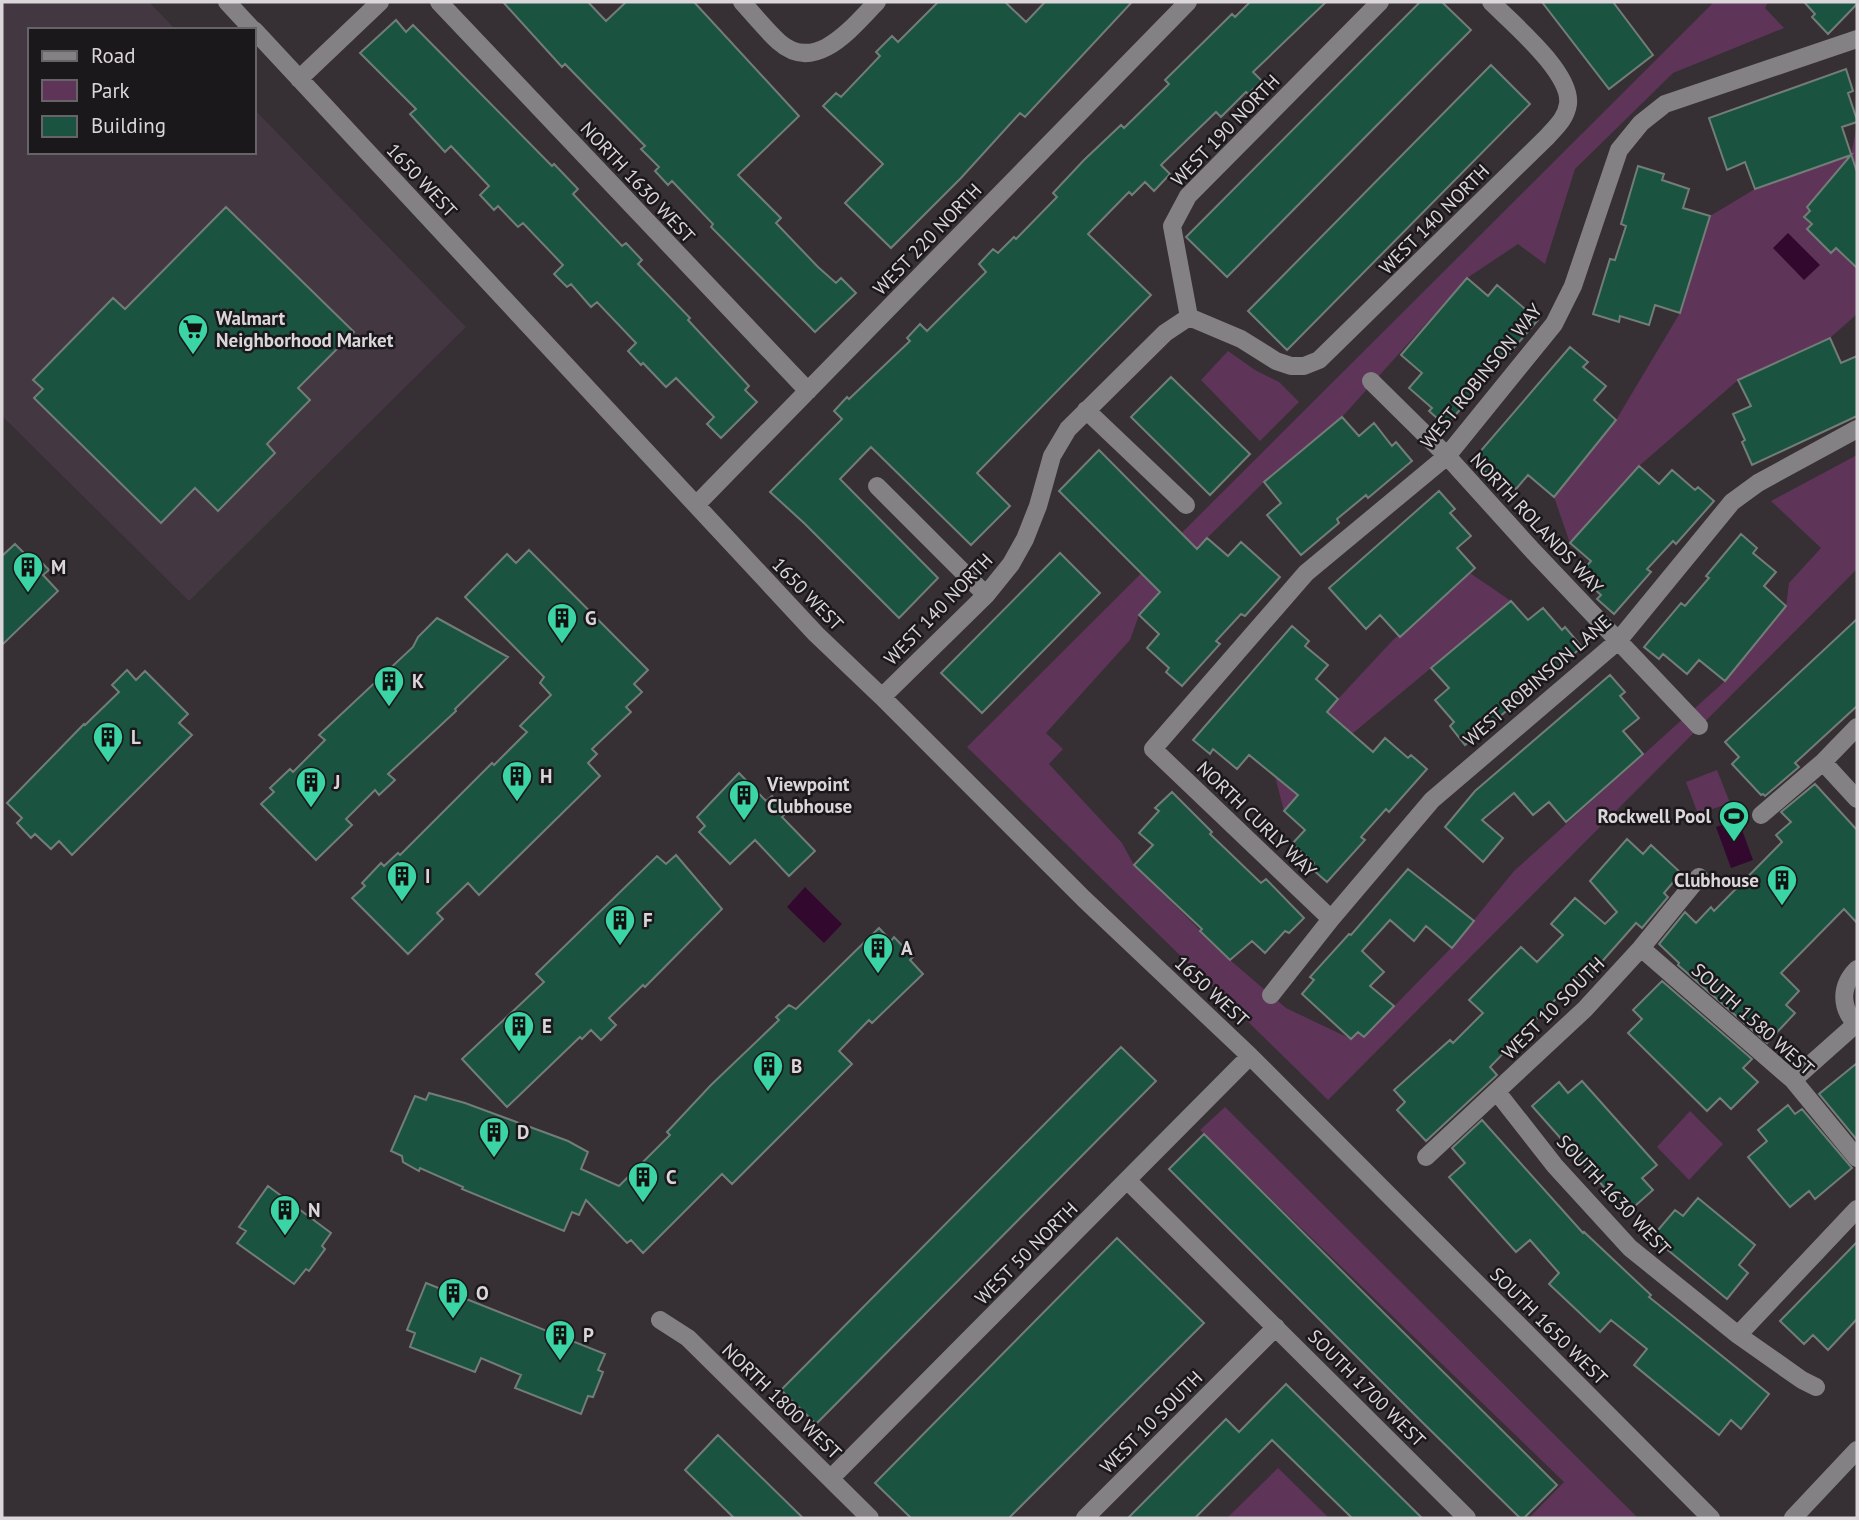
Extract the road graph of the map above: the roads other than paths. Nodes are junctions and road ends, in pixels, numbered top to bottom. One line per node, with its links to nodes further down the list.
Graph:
1 (228, 2): 9 (street, 1650 WEST)
2 (380, 2): 12 (street)
3 (439, 2): 15 (street, NORTH 1630 WEST)
4 (742, 2): 5 (street)
5 (877, 2)
6 (1188, 2): 15 (street, WEST 220 NORTH)
7 (1380, 2): 13 (street, WEST 190 NORTH)
8 (1491, 2): 13 (street, WEST 140 NORTH)
9 (252, 28)
10 (256, 32): 12 (street, 1650 WEST)
11 (1857, 39): 18 (street, WEST ROBINSON WAY)
12 (299, 79): 20 (street, 1650 WEST)
13 (1189, 317): 16 (street, WEST 140 NORTH)
14 (1371, 381): 18 (street, NORTH ROLANDS WAY)
15 (807, 391): 20 (street, WEST 220 NORTH)
16 (1086, 410): 21 (street); 22 (street, WEST 140 NORTH)
17 (1857, 429): 23 (street, WEST ROBINSON LANE)
18 (1447, 456): 23 (street, NORTH ROLANDS WAY); 27 (street, WEST ROBINSON WAY)
19 (877, 486): 22 (street)
20 (696, 505): 24 (street, 1650 WEST)
21 (1186, 505)
22 (986, 595): 24 (street, WEST 140 NORTH)
23 (1618, 641): 25 (street, NORTH ROLANDS WAY); 32 (street, WEST ROBINSON LANE)
24 (882, 697): 37 (street, 1650 WEST)
25 (1699, 726)
26 (1857, 727): 28 (street)
27 (1153, 749): 32 (street, NORTH CURLY WAY)
28 (1823, 762): 29 (street); 30 (street)
29 (1857, 799)
30 (1761, 815)
31 (1699, 877): 33 (street, WEST 10 SOUTH)
32 (1331, 919): 35 (street, WEST ROBINSON LANE)
33 (1641, 948): 38 (street, SOUTH 1580 WEST); 39 (street, WEST 10 SOUTH)
34 (1857, 969): 36 (street)
35 (1271, 995)
36 (1856, 1024): 38 (street)
37 (1250, 1056): 42 (street, 1650 WEST); 43 (street, WEST 50 NORTH)
38 (1793, 1080): 41 (street, SOUTH 1580 WEST)
39 (1497, 1093): 40 (street, WEST 10 SOUTH); 47 (street, SOUTH 1630 WEST)
40 (1426, 1157)
41 (1857, 1158)
42 (1357, 1164): 54 (street, SOUTH 1650 WEST)
43 (1128, 1181): 46 (street, SOUTH 1700 WEST); 50 (street, WEST 50 NORTH)
44 (1857, 1209): 47 (street)
45 (660, 1320): 50 (street, NORTH 1800 WEST)
46 (1276, 1326): 52 (street, WEST 10 SOUTH); 53 (street, SOUTH 1700 WEST)
47 (1738, 1335): 48 (street, SOUTH 1630 WEST)
48 (1815, 1387)
49 (1857, 1450): 55 (street)
50 (831, 1478): 51 (street, NORTH 1800 WEST)
51 (870, 1518)
52 (1085, 1518)
53 (1467, 1518)
54 (1712, 1518)
55 (1793, 1518)

